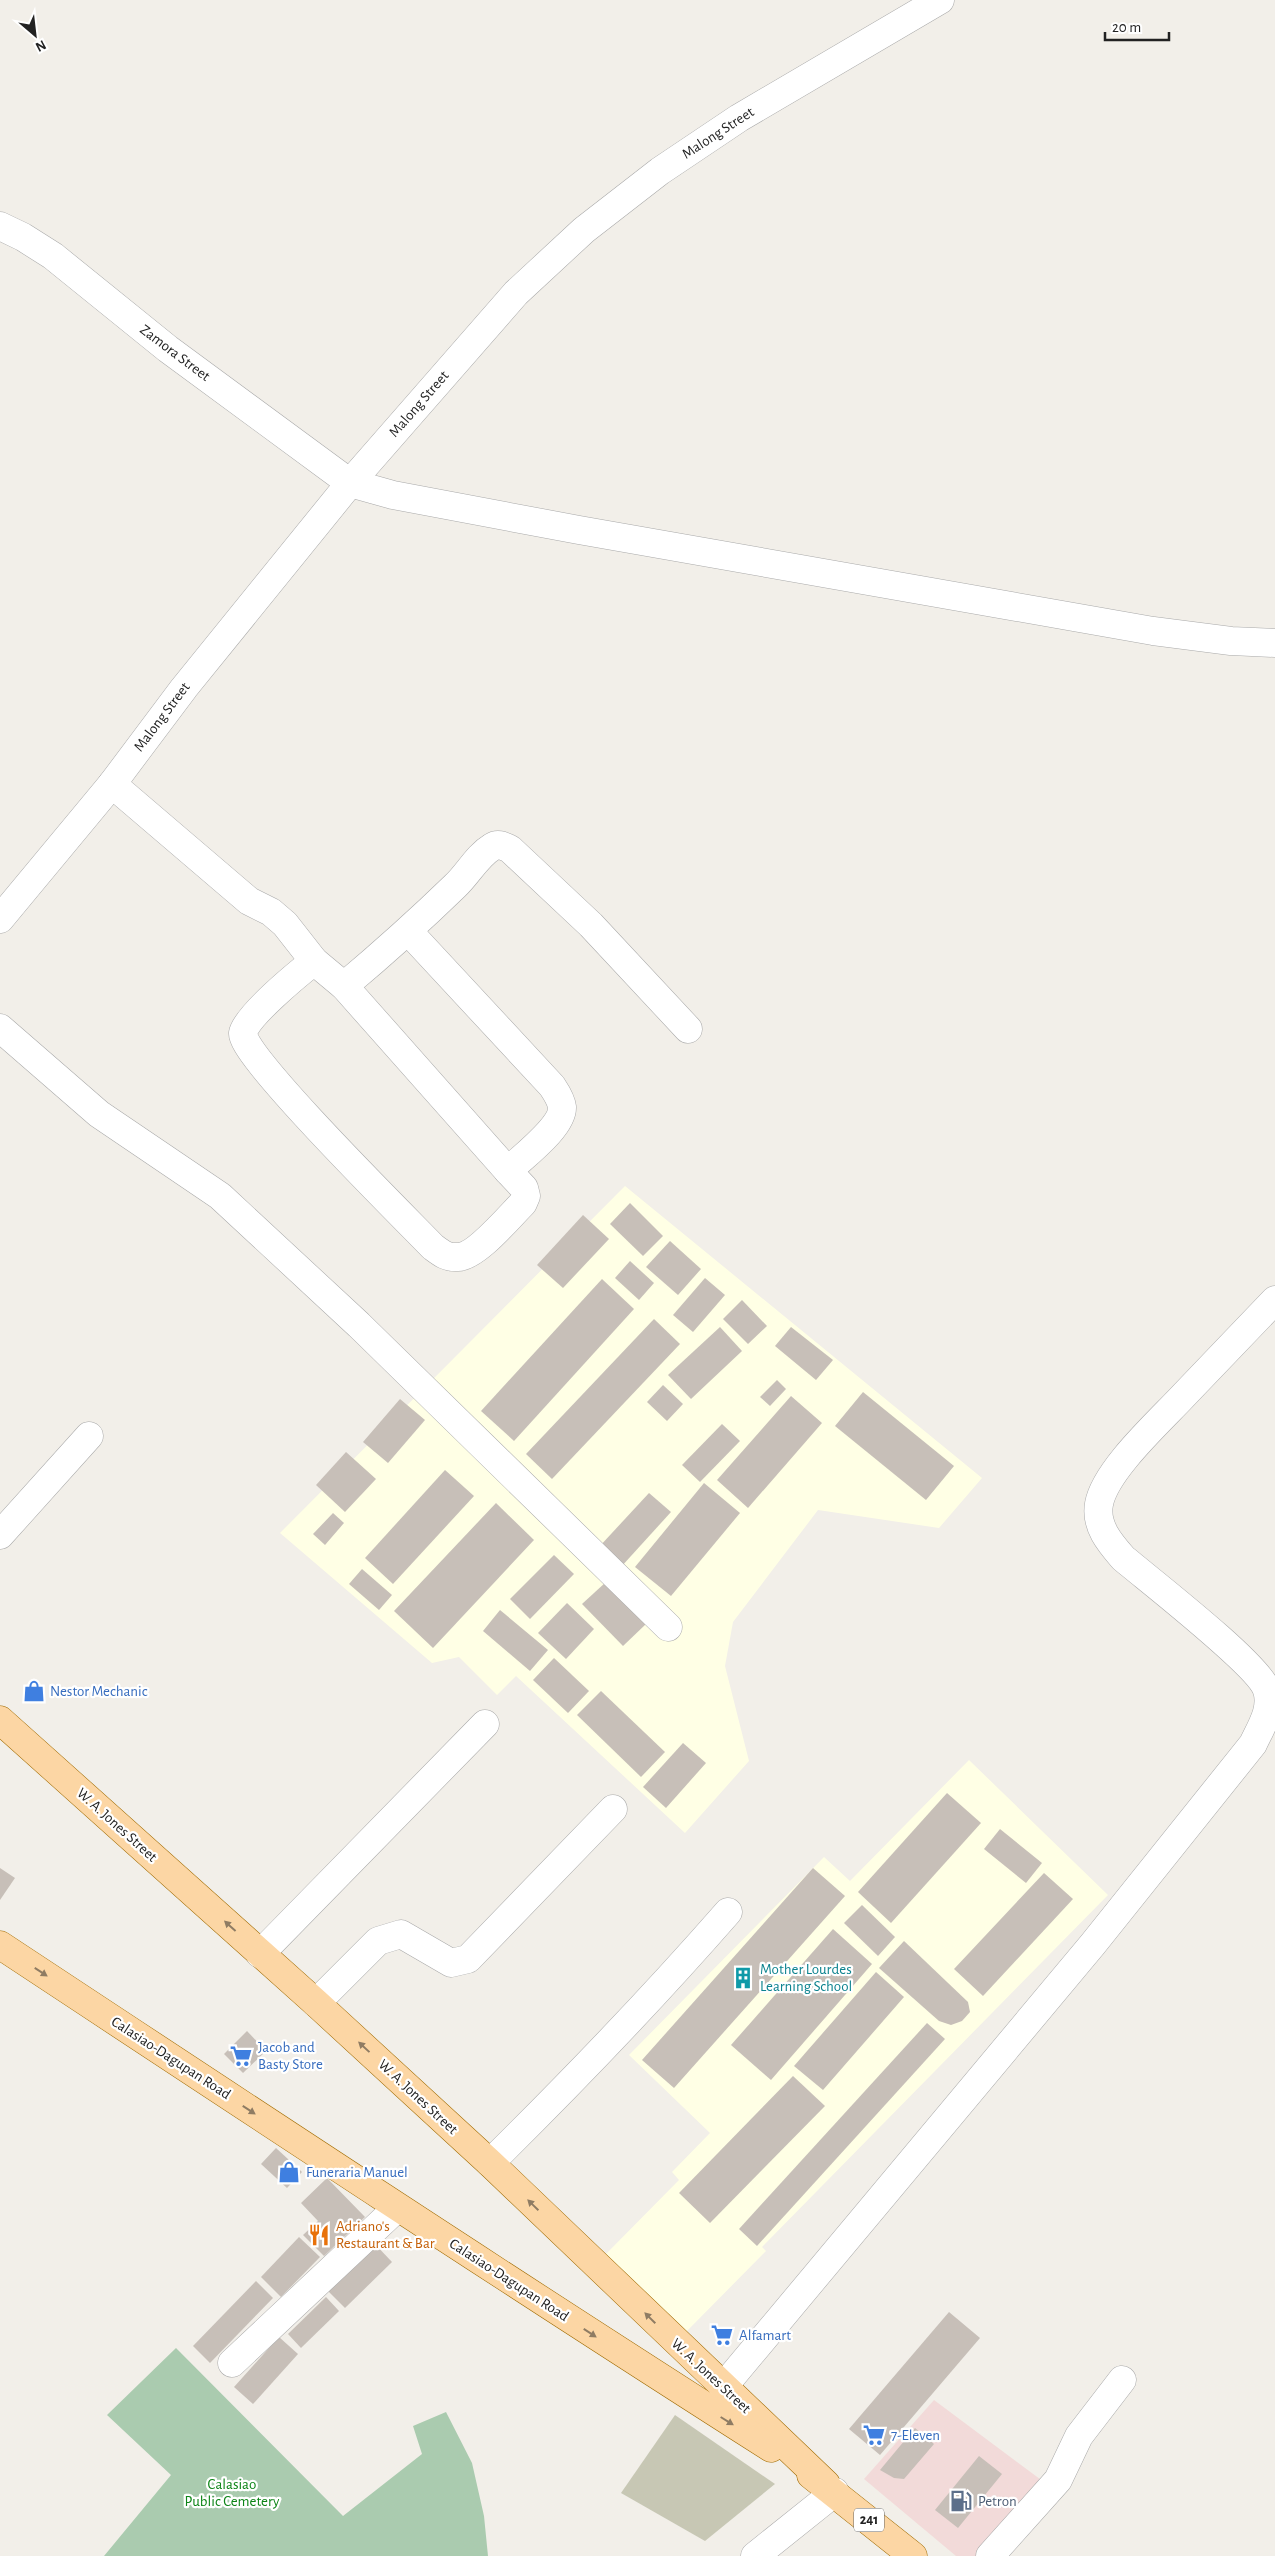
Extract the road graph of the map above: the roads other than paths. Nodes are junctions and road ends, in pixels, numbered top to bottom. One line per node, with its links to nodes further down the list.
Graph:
1 (940, 0): 3 (street, Malong Street)
2 (0, 226): 3 (street, Zamora Street)
3 (350, 483): 4 (street); 5 (street, Malong Street)
4 (1275, 643)
5 (112, 784): 6 (street, Malong Street); 8 (street)
6 (0, 919)
7 (408, 932): 9 (street); 11 (street); 12 (street)
8 (314, 960): 9 (street); 12 (street)
9 (344, 986): 12 (street)
10 (0, 1028): 16 (street)
11 (688, 1029)
12 (508, 1171)
13 (1275, 1300): 28 (street)
14 (89, 1436): 15 (street)
15 (0, 1535)
16 (668, 1627)
17 (0, 1720): 22 (main road, W. A. Jones Street, one-way to 17)
18 (485, 1724): 22 (street)
19 (613, 1809): 23 (street)
20 (728, 1912): 24 (street)
21 (0, 1945): 25 (main road, Calasiao-Dagupan Road / 241, one-way to 25)
22 (260, 1954): 23 (main road, W. A. Jones Street)
23 (316, 2003): 24 (main road, W. A. Jones Street, one-way to 23)
24 (490, 2163): 28 (main road, W. A. Jones Street, one-way to 24)
25 (397, 2208): 26 (street); 29 (main road, Calasiao-Dagupan Road / 241, one-way to 29)
26 (232, 2363)
27 (1122, 2380): 32 (street)
28 (723, 2387): 29 (main road, W. A. Jones Street)
29 (830, 2488): 30 (street); 31 (main road, Calasiao-Dagupan Road / 241)
30 (755, 2556)
31 (914, 2556)
32 (990, 2556)

